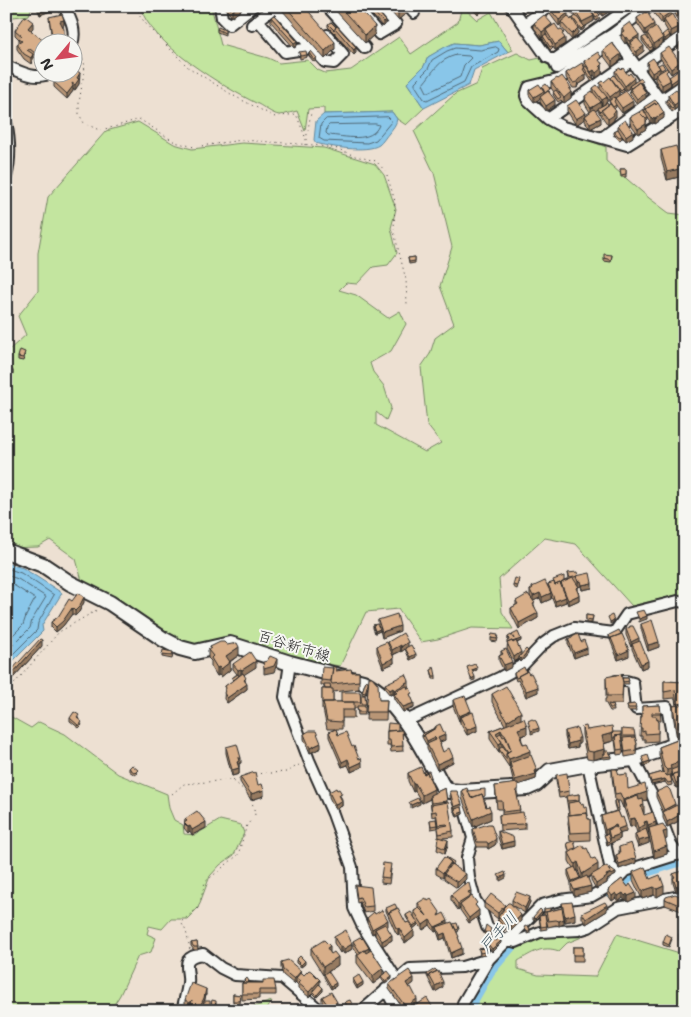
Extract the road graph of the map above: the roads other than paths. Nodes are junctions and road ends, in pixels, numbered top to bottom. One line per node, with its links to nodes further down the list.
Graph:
1 (64, 6): 14 (street)
2 (220, 6): 3 (street)
3 (253, 6)
4 (327, 6): 18 (street)
5 (355, 6): 6 (street)
6 (381, 6)
7 (511, 6): 12 (street)
8 (550, 6): 12 (street)
9 (631, 6): 19 (street)
10 (650, 6): 15 (street)
11 (275, 7): 17 (street); 17 (street)
12 (524, 24): 19 (street)
13 (320, 26): 17 (street)
14 (74, 32)
15 (612, 34): 19 (street); 20 (street); 27 (street)
16 (685, 34): 20 (street)
17 (311, 48)
18 (365, 48)
19 (554, 60)
20 (634, 65): 24 (street); 27 (street)
21 (6, 66): 22 (street)
22 (32, 76)
23 (685, 84): 24 (street)
24 (658, 98): 26 (street); 29 (street)
25 (685, 109): 26 (street)
26 (672, 118): 29 (street)
27 (548, 119): 29 (street)
28 (6, 122): 30 (street)
29 (603, 137)
30 (6, 176)
31 (6, 552): 33 (main road, 百谷新市線)
32 (685, 602): 35 (street)
33 (290, 663): 35 (main road, 百谷新市線); 45 (street)
34 (610, 682): 36 (street)
35 (406, 721): 39 (main road, 百谷新市線)
36 (679, 744): 37 (main road)
37 (633, 759): 38 (main road); 40 (street)
38 (588, 764): 39 (main road); 41 (street)
39 (460, 792): 43 (street)
40 (682, 854): 41 (street)
41 (620, 875): 43 (street)
42 (685, 894): 43 (street)
43 (512, 942): 44 (street)
44 (489, 959): 45 (street); 51 (street)
45 (397, 980): 46 (street)
46 (386, 990): 49 (street); 50 (street)
47 (182, 1011): 48 (street)
48 (321, 1011)
49 (362, 1011)
50 (398, 1011)
51 (463, 1011)

